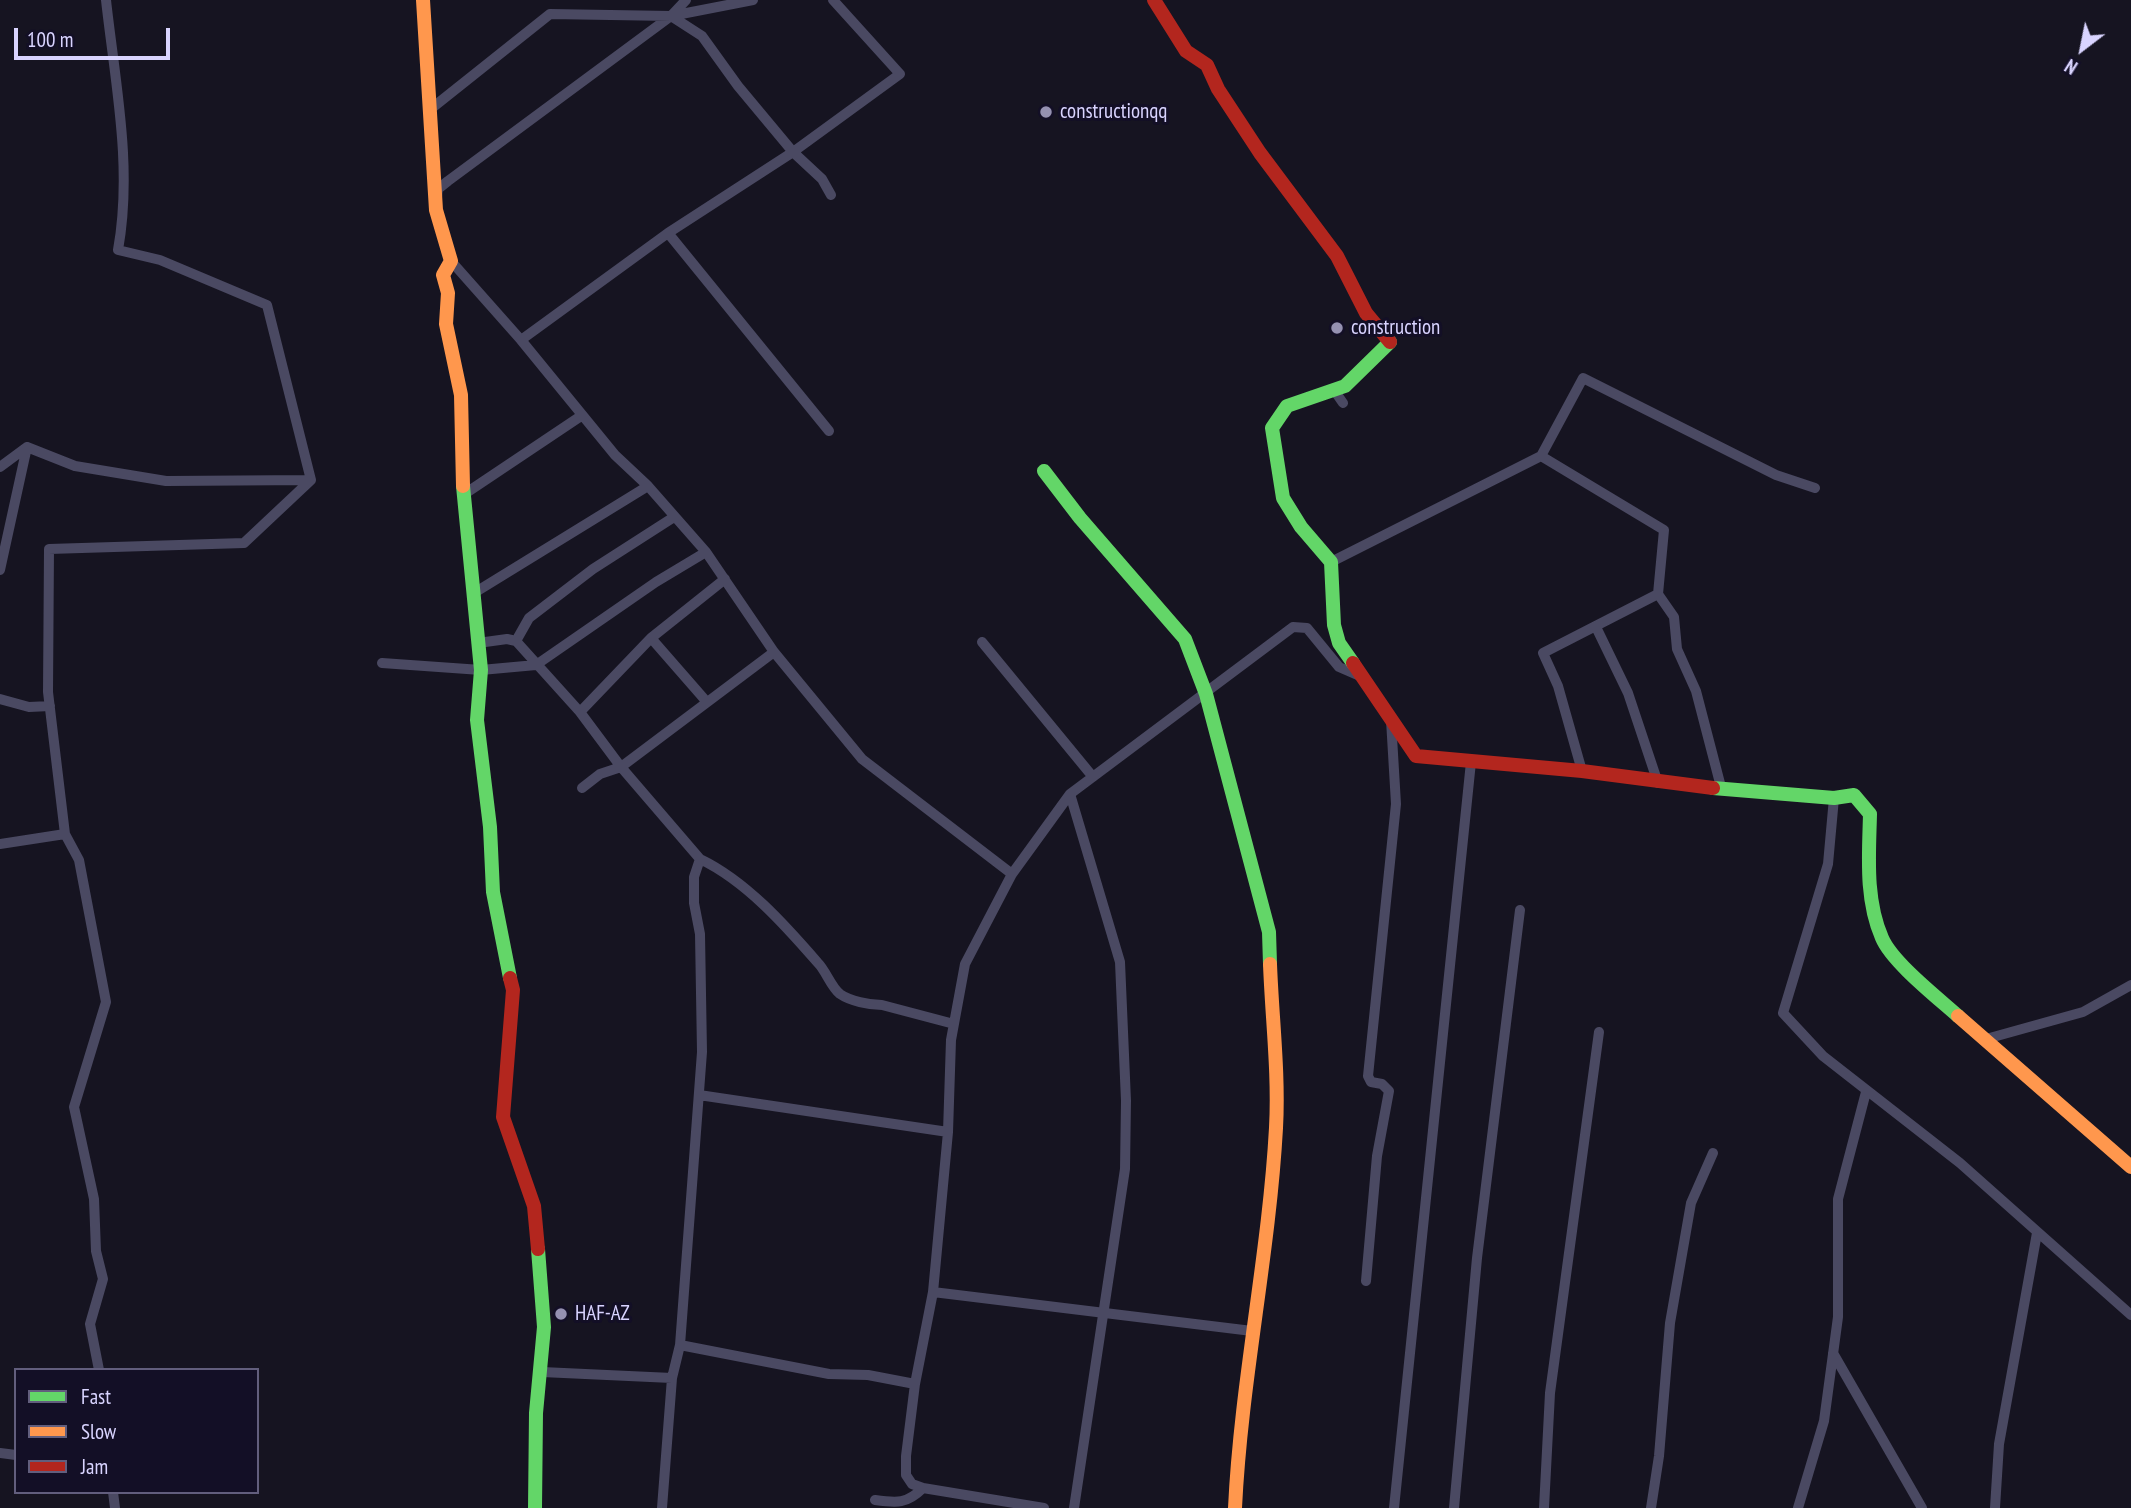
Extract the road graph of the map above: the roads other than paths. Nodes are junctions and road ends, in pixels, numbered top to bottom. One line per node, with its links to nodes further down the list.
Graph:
1 (106, 0): 23 (street)
2 (423, 0): 8 (street)
3 (685, 0): 7 (street)
4 (753, 0): 7 (street)
5 (833, 0): 9 (street)
6 (1154, 0): 15 (street)
7 (671, 16): 8 (street); 9 (street); 11 (street)
8 (432, 108): 11 (street)
9 (793, 152): 10 (street); 12 (street)
10 (831, 195)
11 (436, 210): 13 (street)
12 (668, 233): 14 (street); 18 (street)
13 (451, 261): 14 (street); 26 (street)
14 (521, 340): 17 (street)
15 (1334, 390): 16 (street); 29 (street)
16 (1343, 404)
17 (581, 416): 24 (street); 26 (street)
18 (829, 431)
19 (27, 447): 21 (street); 23 (street); 30 (street)
20 (1541, 456): 25 (street); 29 (street); 33 (street)
21 (0, 467)
22 (1044, 471): 44 (street)
23 (311, 480): 47 (street)
24 (648, 486): 27 (street); 32 (street)
25 (1815, 488)
26 (463, 501): 32 (street)
27 (674, 517): 28 (street); 36 (street)
28 (706, 552): 31 (street); 41 (street)
29 (1331, 562): 43 (street)
30 (0, 570)
31 (725, 579): 35 (street); 39 (street)
32 (474, 593): 38 (street)
33 (1658, 594): 34 (street); 55 (street)
34 (1596, 627): 52 (street); 54 (street)
35 (651, 638): 46 (street); 48 (street)
36 (516, 642): 38 (street); 41 (street)
37 (982, 642): 53 (street)
38 (478, 643): 42 (street)
39 (775, 652): 46 (street); 62 (street)
40 (382, 663): 42 (street)
41 (536, 665): 42 (street); 48 (street)
42 (481, 670): 82 (street)
43 (1362, 677): 44 (street); 49 (street)
44 (1206, 694): 53 (street); 78 (street)
45 (0, 699): 47 (street)
46 (706, 701): 51 (street)
47 (50, 706): 59 (street)
48 (580, 712): 51 (street)
49 (1391, 718): 50 (street); 74 (street)
50 (1471, 762): 52 (street); 92 (street)
51 (621, 767): 56 (street); 61 (street)
52 (1582, 771): 54 (street)
53 (1093, 777): 57 (street)
54 (1658, 783): 55 (street)
55 (1721, 787): 58 (street)
56 (582, 788)
57 (1070, 794): 62 (street); 76 (street)
58 (1834, 798): 67 (street); 68 (street)
59 (65, 834): 60 (street); 81 (street)
60 (0, 844)
61 (700, 859): 65 (street); 69 (street)
62 (1012, 874): 65 (street)
63 (1520, 910): 93 (street)
64 (2131, 985): 67 (street)
65 (954, 1024): 70 (street)
66 (1599, 1032): 94 (street)
67 (1986, 1039): 72 (street)
68 (1867, 1092): 73 (street); 80 (street)
69 (699, 1096): 70 (street); 79 (street)
70 (948, 1132): 75 (street)
71 (1713, 1153): 95 (street)
72 (2131, 1167)
73 (2037, 1233): 77 (street); 98 (street)
74 (1366, 1281)
75 (933, 1292): 76 (street); 84 (street)
76 (1106, 1313): 78 (street); 90 (street)
77 (2131, 1315)
78 (1252, 1331): 91 (street)
79 (681, 1345): 83 (street); 84 (street)
80 (1833, 1353): 96 (street); 97 (street)
81 (99, 1368)
82 (542, 1372): 83 (street); 87 (street)
83 (672, 1378): 88 (street)
84 (915, 1384): 85 (street)
85 (923, 1488): 86 (street); 89 (street)
86 (875, 1500)
87 (535, 1508)
88 (662, 1508)
89 (1044, 1508)
90 (1074, 1508)
91 (1235, 1508)
92 (1394, 1508)
93 (1454, 1508)
94 (1544, 1508)
95 (1651, 1508)
96 (1798, 1508)
97 (1922, 1508)
98 (1995, 1508)

